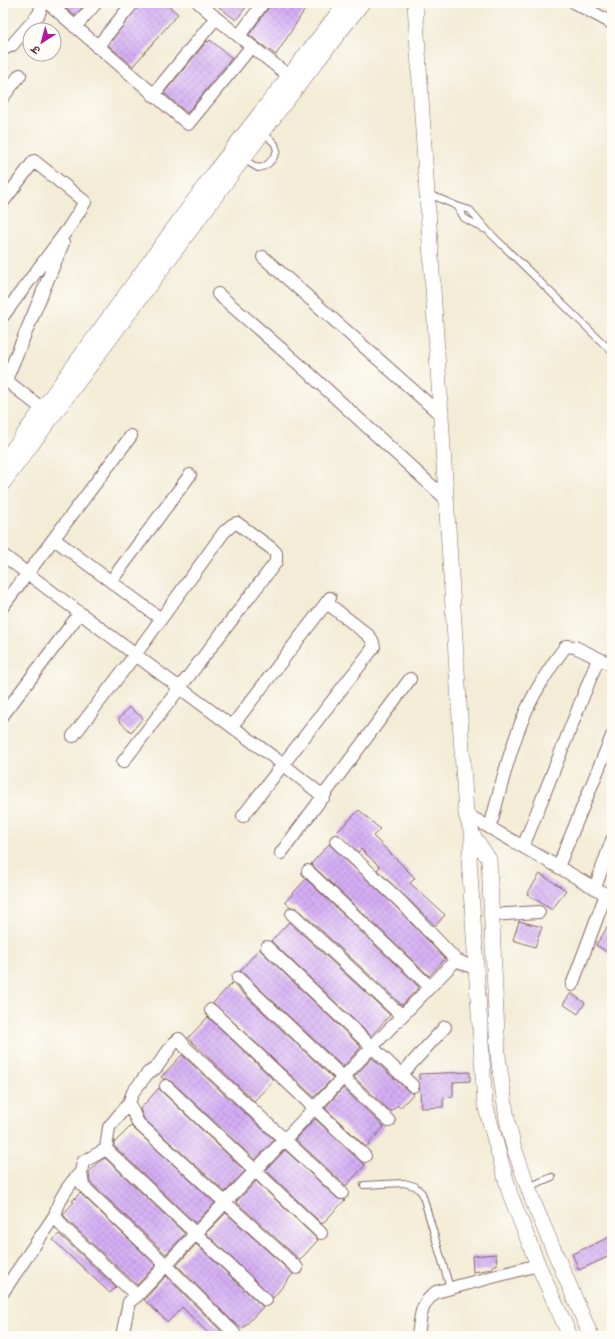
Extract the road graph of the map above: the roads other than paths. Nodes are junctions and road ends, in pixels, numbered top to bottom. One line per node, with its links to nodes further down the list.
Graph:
1 (42, 3): 15 (street)
2 (48, 3): 13 (street)
3 (96, 3): 13 (street)
4 (133, 3): 16 (street)
5 (200, 3): 11 (street)
6 (263, 3): 14 (street)
7 (362, 3): 22 (street)
8 (415, 3): 25 (street)
9 (575, 3): 12 (street)
10 (341, 5): 19 (street)
11 (216, 18): 14 (street); 20 (street)
12 (612, 23)
13 (75, 27): 16 (street)
14 (240, 36): 17 (street)
15 (3, 46)
16 (97, 47): 20 (street)
17 (251, 47): 19 (street); 20 (street)
18 (20, 75): 21 (street)
19 (289, 76): 22 (street)
20 (153, 95)
21 (3, 97)
22 (274, 105): 23 (street); 35 (street)
23 (263, 132): 24 (street); 24 (lane)
24 (243, 158): 35 (street)
25 (427, 193): 27 (lane); 36 (street)
26 (3, 202): 28 (street)
27 (457, 206): 29 (lane); 29 (lane)
28 (70, 226): 32 (street); 34 (street)
29 (489, 232): 33 (lane)
30 (263, 257): 36 (street)
31 (218, 294): 41 (street)
32 (3, 316)
33 (612, 352)
34 (5, 379): 35 (street)
35 (48, 413): 38 (street); 40 (street)
36 (441, 415): 41 (street)
37 (131, 436): 42 (street)
38 (3, 463)
39 (190, 475): 45 (street)
40 (3, 483)
41 (446, 500): 61 (street)
42 (54, 539): 44 (street); 45 (street)
43 (3, 555): 44 (street)
44 (28, 573): 46 (street); 47 (street)
45 (111, 581): 48 (street)
46 (3, 606)
47 (80, 613): 49 (street); 54 (street)
48 (161, 619): 49 (street); 53 (street)
49 (135, 654): 53 (street); 56 (street)
50 (598, 659): 51 (street); 63 (street); 67 (street)
51 (612, 665)
52 (410, 679): 60 (street)
53 (180, 688): 55 (street); 58 (street)
54 (3, 715)
55 (232, 726): 59 (street); 59 (street)
56 (72, 736)
57 (612, 736): 69 (street)
58 (123, 762)
59 (284, 765): 60 (street); 62 (street)
60 (324, 797): 68 (street)
61 (466, 814): 63 (street); 64 (street)
62 (244, 816)
63 (490, 828): 67 (street)
64 (473, 836): 75 (street); 78 (street)
65 (612, 840): 71 (street)
66 (336, 841): 77 (street)
67 (523, 846): 69 (street)
68 (281, 853)
69 (558, 867): 71 (street)
70 (308, 871): 81 (street)
71 (595, 888): 72 (street)
72 (609, 896): 80 (street)
73 (539, 912): 75 (street)
74 (292, 914): 83 (street)
75 (491, 915): 100 (street)
76 (267, 947): 85 (street)
77 (456, 960): 78 (street); 81 (street)
78 (476, 969): 107 (street)
79 (238, 978): 87 (street)
80 (572, 984)
81 (430, 987): 83 (street)
82 (210, 1010): 91 (street)
83 (402, 1016): 85 (street)
84 (445, 1027): 86 (street)
85 (372, 1047): 86 (street); 87 (street)
86 (401, 1075): 89 (street)
87 (343, 1078): 91 (street); 92 (street)
88 (166, 1086): 96 (street)
89 (413, 1086)
90 (129, 1102): 93 (street); 94 (street); 102 (street)
91 (314, 1108): 93 (street); 95 (street)
92 (389, 1121)
93 (284, 1140): 96 (street); 101 (street)
94 (106, 1149): 97 (street); 104 (street)
95 (365, 1156)
96 (256, 1170): 102 (street); 105 (street)
97 (81, 1172): 103 (street); 106 (street)
98 (552, 1177): 100 (lane)
99 (364, 1185): 109 (lane)
100 (528, 1187): 117 (street)
101 (342, 1193)
102 (225, 1203): 104 (street); 108 (street)
103 (55, 1216): 110 (street); 111 (street)
104 (196, 1233): 106 (street); 112 (street)
105 (321, 1233)
106 (166, 1265): 111 (street); 113 (street)
107 (538, 1265): 109 (street); 116 (street)
108 (297, 1268)
109 (450, 1288): 115 (street)
110 (3, 1292)
111 (137, 1296): 114 (street)
112 (266, 1300)
113 (234, 1333)
114 (122, 1336)
115 (418, 1336)
116 (570, 1336)
117 (590, 1336)

